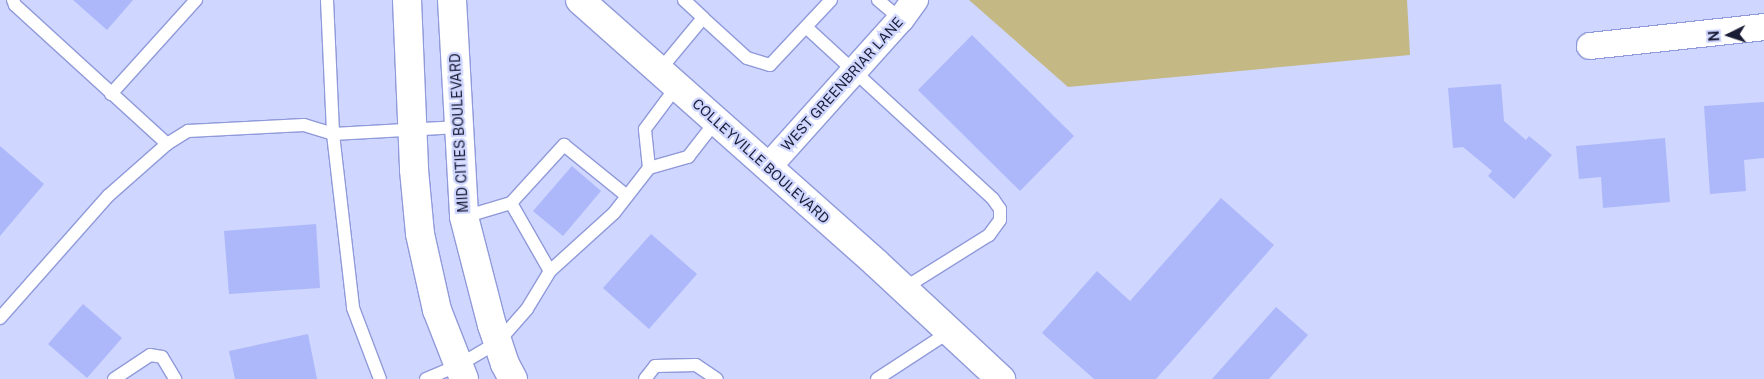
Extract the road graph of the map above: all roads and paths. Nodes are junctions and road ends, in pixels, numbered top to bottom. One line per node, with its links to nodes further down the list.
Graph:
1 (13, 0): 17 (lane)
2 (196, 0): 17 (lane)
3 (327, 0): 21 (lane)
4 (407, 0): 20 (main road)
5 (452, 0): 19 (main road, MID CITIES BOULEVARD)
6 (580, 0): 16 (main road, COLLEYVILLE BOULEVARD)
7 (684, 0): 11 (lane)
8 (831, 0): 12 (lane)
9 (878, 0): 10 (lane)
10 (908, 10): 15 (street, WEST GREENBRIAR LANE)
11 (703, 18): 12 (lane); 16 (lane)
12 (806, 27): 15 (lane)
13 (1764, 27): 14 (street)
14 (1590, 46)
15 (852, 71): 24 (street, WEST GREENBRIAR LANE); 29 (lane)
16 (668, 78): 18 (main road, COLLEYVILLE BOULEVARD); 23 (lane)
17 (111, 94): 22 (lane)
18 (716, 121): 23 (lane); 24 (main road, COLLEYVILLE BOULEVARD)
19 (459, 127): 20 (lane); 27 (main road, MID CITIES BOULEVARD)
20 (412, 130): 21 (lane); 33 (main road)
21 (332, 134): 22 (lane); 36 (lane)
22 (167, 144): 30 (lane)
23 (649, 168): 25 (lane)
24 (768, 168): 29 (main road, COLLEYVILLE BOULEVARD)
25 (626, 196): 26 (lane); 28 (lane)
26 (511, 203): 27 (lane); 28 (lane)
27 (464, 217): 32 (main road, MID CITIES BOULEVARD)
28 (550, 271): 32 (lane)
29 (903, 289): 31 (main road, COLLEYVILLE BOULEVARD)
30 (0, 318)
31 (945, 328): 41 (lane); 42 (main road, COLLEYVILLE BOULEVARD)
32 (498, 342): 33 (lane); 38 (main road, MID CITIES BOULEVARD)
33 (461, 372): 37 (lane)
34 (114, 379): 35 (lane)
35 (175, 379)
36 (380, 379)
37 (426, 379)
38 (513, 379)
39 (645, 379): 40 (lane)
40 (717, 379)
41 (877, 379)
42 (1001, 379)

